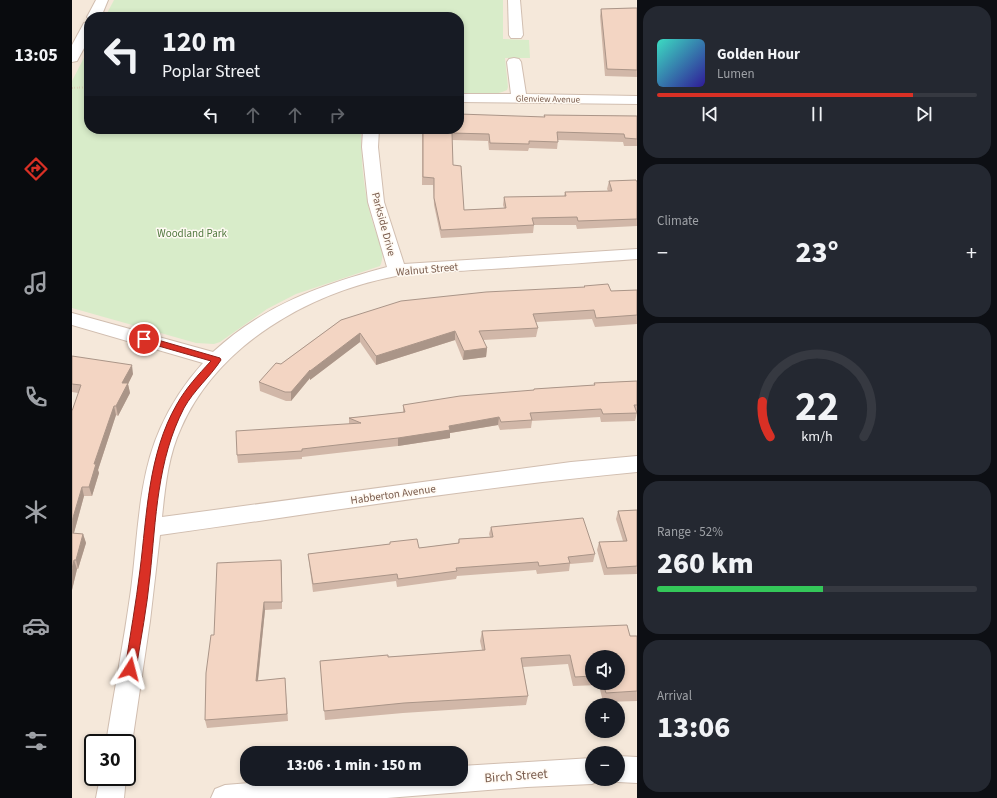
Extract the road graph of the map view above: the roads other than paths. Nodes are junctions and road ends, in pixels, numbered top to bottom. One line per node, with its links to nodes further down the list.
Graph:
1 (102, 0): 3 (street)
2 (514, 0): 5 (street)
3 (96, 12)
4 (84, 35): 6 (street)
5 (516, 35)
6 (72, 58)
7 (514, 62): 9 (street)
8 (464, 98): 9 (street, Glenview Avenue)
9 (519, 99): 10 (street, Glenview Avenue)
10 (637, 100)
11 (371, 134): 13 (street, Parkside Drive)
12 (637, 254): 13 (street, Walnut Street)
13 (397, 270): 15 (street, Walnut Street)
14 (72, 319): 15 (street)
15 (217, 360): 17 (street)
16 (637, 464): 17 (street, Habberton Avenue)
17 (150, 528): 18 (street)
18 (120, 734)
19 (625, 770): 20 (street)
20 (637, 770)
21 (585, 771): 24 (street, Birch Street)
22 (112, 786): 23 (street)
23 (110, 798)
24 (225, 798)

